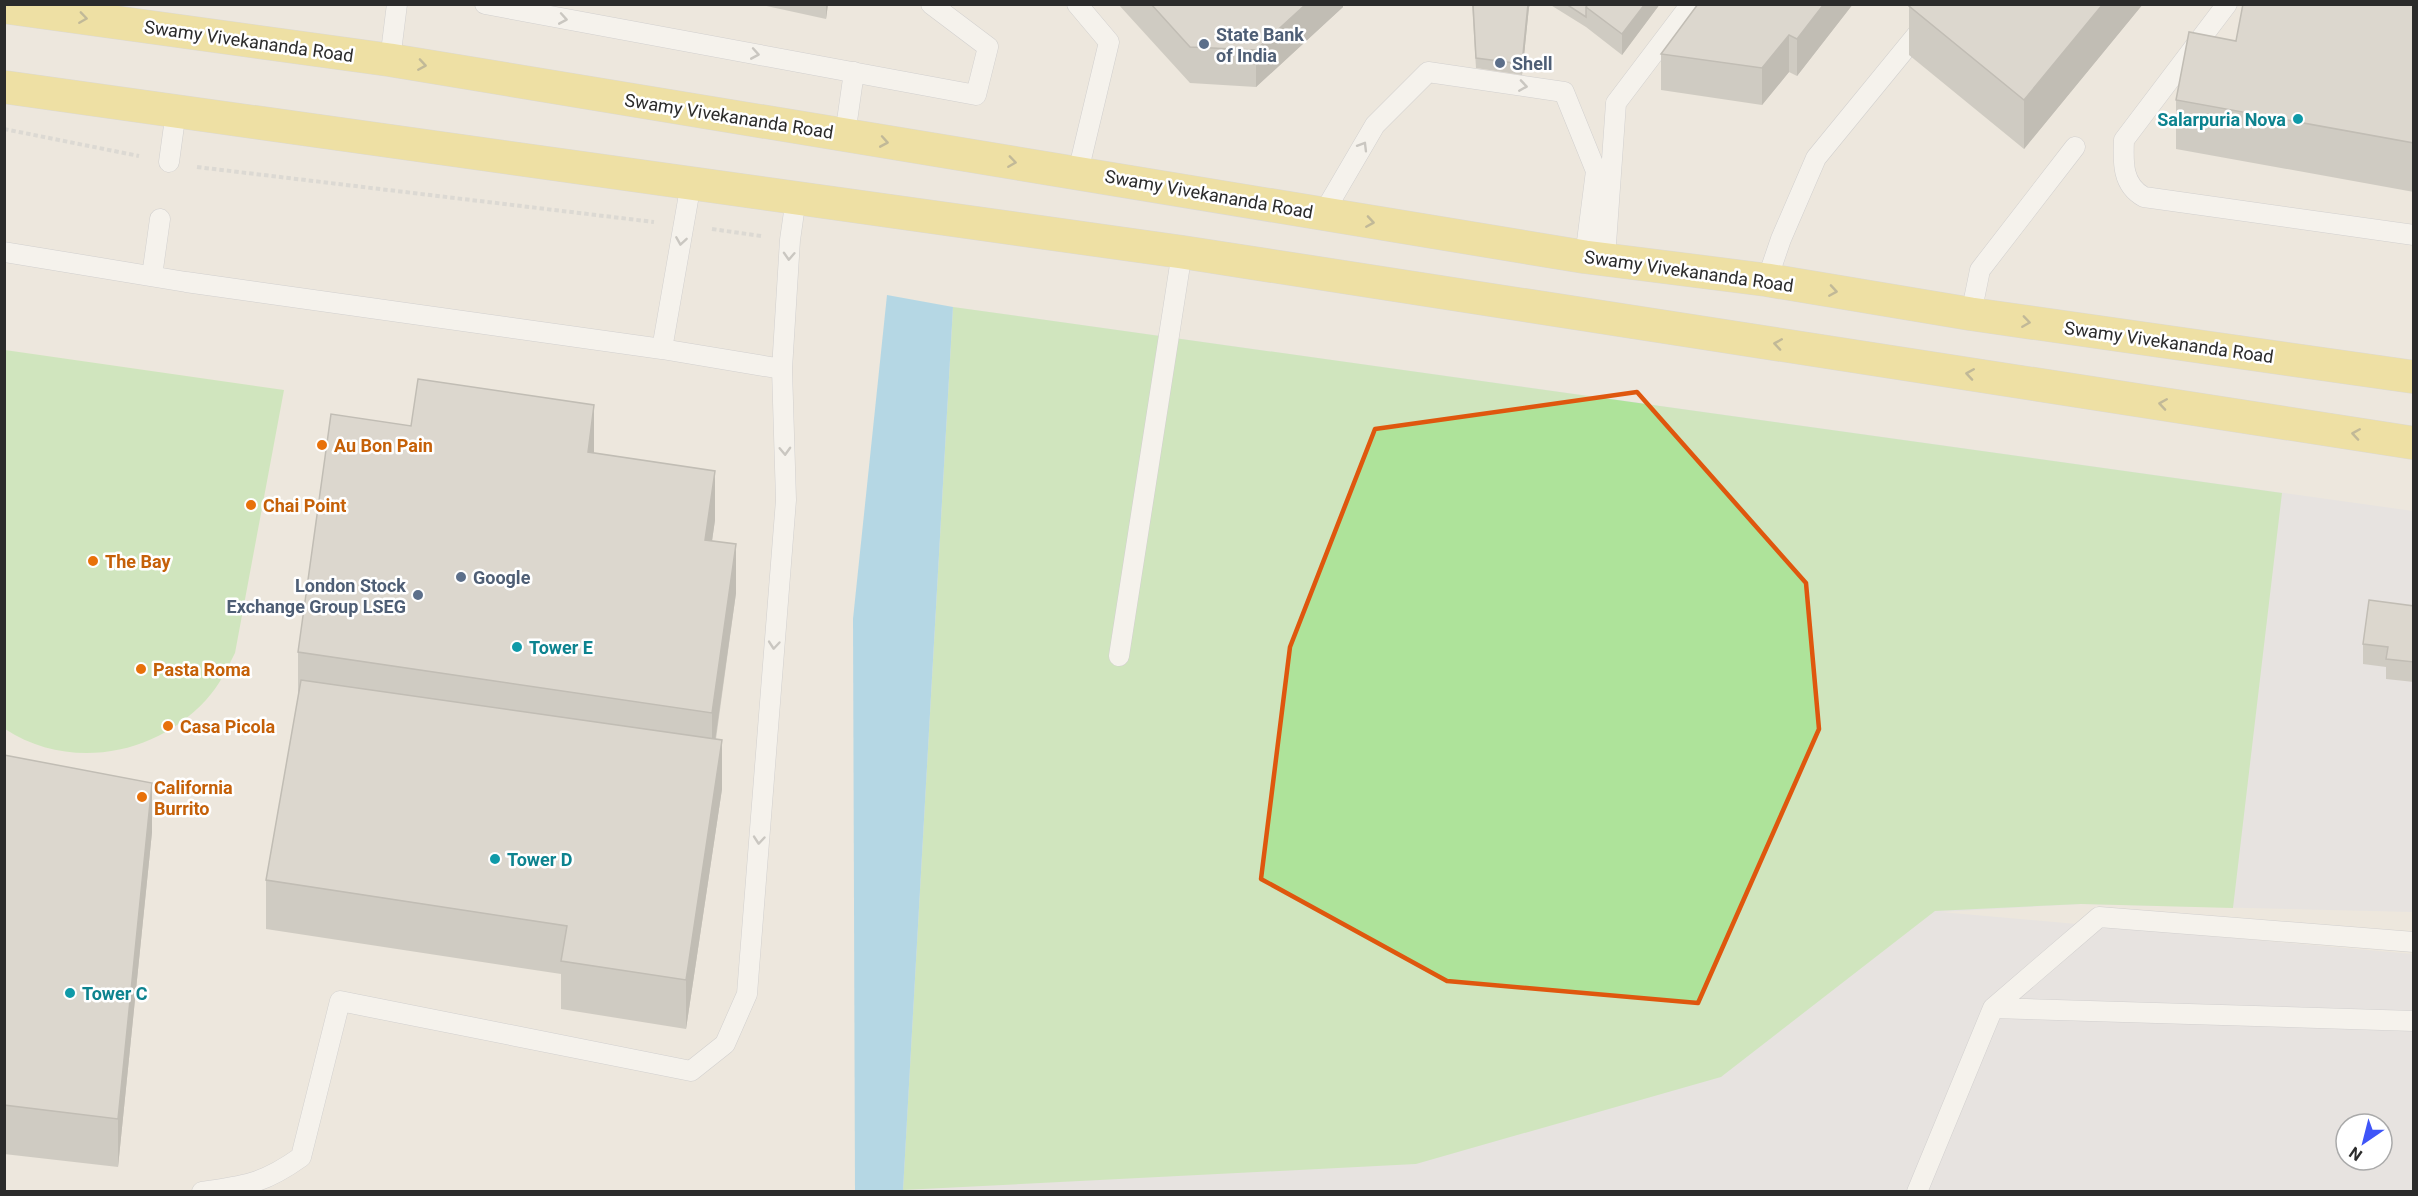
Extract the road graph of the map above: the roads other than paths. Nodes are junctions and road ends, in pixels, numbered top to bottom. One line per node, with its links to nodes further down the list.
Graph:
1 (397, 4): 9 (lane)
2 (485, 4): 10 (lane, one-way to 10)
3 (931, 4): 10 (lane)
4 (1077, 4): 16 (lane)
5 (1691, 4): 24 (lane)
6 (1942, 4): 26 (lane)
7 (2228, 4): 21 (lane)
8 (4, 7): 9 (main road, Swamy Vivekananda Road, one-way to 9)
9 (390, 60): 13 (main road, Swamy Vivekananda Road, one-way to 13)
10 (854, 72): 13 (lane)
11 (4, 87): 12 (main road)
12 (176, 111): 15 (lane); 17 (main road)
13 (845, 135): 16 (main road, Swamy Vivekananda Road, one-way to 16)
14 (2075, 147): 27 (lane)
15 (169, 162)
16 (1078, 172): 19 (main road, Swamy Vivekananda Road)
17 (691, 183): 18 (main road); 28 (lane, one-way to 28)
18 (796, 198): 23 (main road); 29 (lane, one-way to 29)
19 (1323, 214): 24 (main road, Swamy Vivekananda Road, one-way to 24); 24 (lane, one-way to 24)
20 (160, 219): 25 (lane)
21 (2414, 235)
22 (4, 252): 25 (lane)
23 (1182, 252): 31 (main road, one-way to 23); 32 (lane)
24 (1595, 258): 26 (main road, Swamy Vivekananda Road)
25 (152, 276): 28 (lane)
26 (1767, 280): 27 (main road, Swamy Vivekananda Road, one-way to 27)
27 (1971, 314): 30 (main road, Swamy Vivekananda Road, one-way to 30)
28 (662, 349): 29 (lane)
29 (782, 369): 36 (lane, one-way to 36)
30 (2414, 377)
31 (2414, 443)
32 (1119, 656)
33 (2414, 942): 34 (lane)
34 (1993, 1008): 35 (lane); 37 (lane)
35 (2414, 1021)
36 (202, 1191)
37 (1917, 1191)

